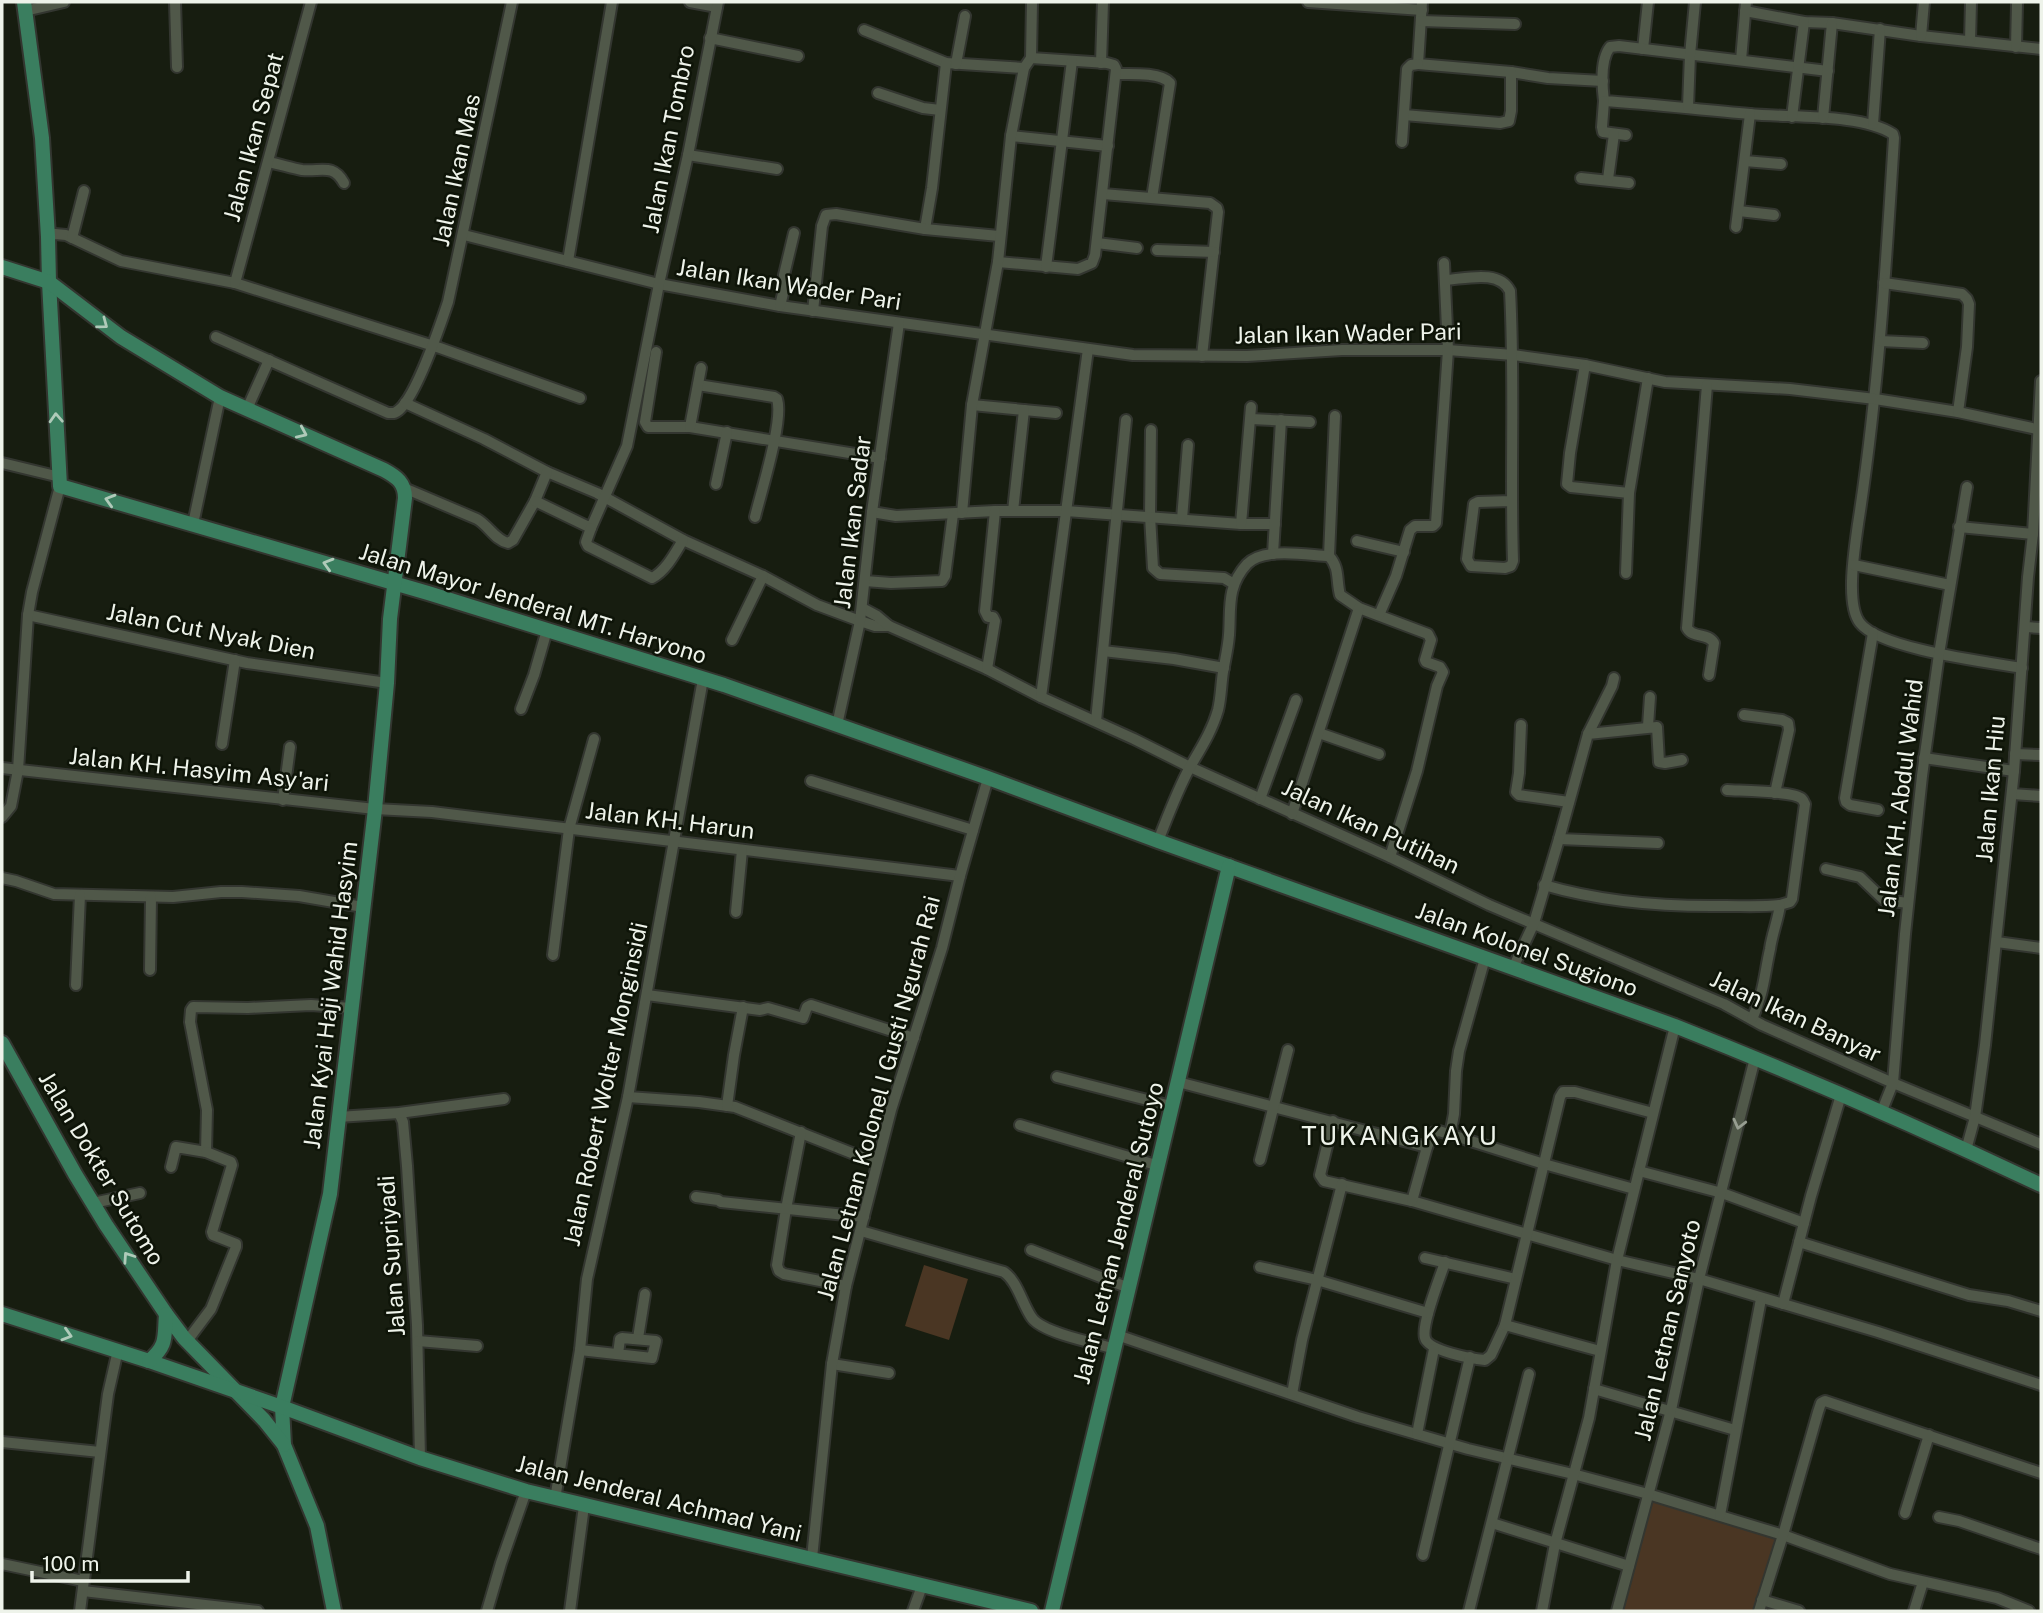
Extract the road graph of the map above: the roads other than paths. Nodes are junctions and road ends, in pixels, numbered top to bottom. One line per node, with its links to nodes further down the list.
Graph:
1 (64, 2): 18 (street)
2 (175, 2): 41 (street)
3 (311, 2): 64 (street, Jalan Ikan Sepat)
4 (512, 2): 79 (street, Jalan Ikan Mas)
5 (612, 2): 87 (street)
6 (690, 2): 15 (street)
7 (1032, 2): 37 (street)
8 (1102, 2): 38 (street)
9 (1308, 2): 10 (street)
10 (1326, 2): 16 (street)
11 (1648, 2): 31 (street)
12 (1695, 2): 33 (street)
13 (1924, 2): 27 (street)
14 (1971, 2): 29 (street)
15 (717, 4): 28 (street, Jalan Ikan Tombro)
16 (1375, 4): 20 (street)
17 (2017, 4): 30 (street)
18 (24, 6): 81 (main road)
19 (1746, 6): 22 (street); 35 (street)
20 (1422, 11): 24 (street); 40 (street)
21 (965, 16): 39 (street)
22 (1804, 22): 23 (street); 42 (street)
23 (1832, 23): 25 (street); 43 (street)
24 (1516, 24)
25 (1880, 29): 27 (street); 55 (street)
26 (864, 30): 39 (street)
27 (1921, 36): 29 (street)
28 (710, 38): 34 (street); 62 (street, Jalan Ikan Tombro)
29 (1970, 41): 30 (street)
30 (2016, 47): 32 (street)
31 (1643, 49): 33 (street); 46 (street)
32 (2041, 49)
33 (1690, 55): 35 (street); 49 (street)
34 (798, 56)
35 (1741, 60): 42 (street)
36 (1072, 61): 37 (street); 38 (street); 59 (street)
37 (1027, 63): 39 (street); 58 (street)
38 (1101, 63): 45 (street)
39 (951, 64): 50 (street)
40 (1418, 64): 44 (street); 52 (street)
41 (177, 67)
42 (1798, 68): 43 (street); 53 (street)
43 (1828, 71): 54 (street)
44 (1511, 72): 46 (street); 52 (street)
45 (1116, 74): 61 (street); 73 (street)
46 (1603, 81): 48 (street)
47 (878, 93): 50 (street)
48 (1604, 101): 49 (street); 56 (street)
49 (1688, 107): 51 (street)
50 (940, 110): 77 (street)
51 (1751, 114): 53 (street); 63 (street)
52 (1404, 115): 60 (street)
53 (1792, 117): 54 (street)
54 (1823, 118): 55 (street)
55 (1872, 124): 95 (street)
56 (1614, 134): 57 (street); 68 (street)
57 (1626, 135)
58 (1011, 136): 59 (street); 80 (street)
59 (1063, 142): 61 (street); 91 (street)
60 (1402, 142)
61 (1108, 146): 72 (street)
62 (688, 155): 66 (street); 96 (street, Jalan Ikan Tombro)
63 (1745, 161): 65 (street); 74 (street)
64 (268, 162): 69 (street); 94 (street, Jalan Ikan Sepat)
65 (1781, 164)
66 (777, 169)
67 (1581, 178): 68 (street)
68 (1608, 179): 70 (street)
69 (344, 183)
70 (1629, 183)
71 (84, 191): 82 (street)
72 (1103, 194): 73 (street); 83 (street)
73 (1152, 198): 86 (street)
74 (1739, 211): 75 (street); 76 (street)
75 (1774, 215)
76 (1736, 227)
77 (925, 229): 80 (street); 98 (street)
78 (794, 233): 97 (street)
79 (464, 236): 87 (street, Jalan Ikan Wader Pari); 104 (street, Jalan Ikan Mas)
80 (999, 236): 88 (street)
81 (48, 237): 82 (street); 93 (main road)
82 (72, 238): 94 (street)
83 (1097, 243): 84 (street); 91 (street)
84 (1137, 248)
85 (1157, 250): 86 (street)
86 (1214, 252): 109 (street)
87 (568, 261): 96 (street, Jalan Ikan Wader Pari)
88 (998, 262): 91 (street); 100 (street)
89 (1444, 263): 92 (street)
90 (2, 267): 93 (main road)
91 (1046, 267)
92 (1445, 280): 106 (street); 108 (street)
93 (49, 282): 117 (main road, one-way to 117); 139 (main road, one-way to 93)
94 (235, 283): 104 (street)
95 (1884, 283): 102 (street); 124 (street)
96 (659, 284): 97 (street, Jalan Ikan Wader Pari); 144 (street, Jalan Ikan Tombro)
97 (780, 306): 98 (street, Jalan Ikan Wader Pari)
98 (813, 311): 99 (street, Jalan Ikan Wader Pari)
99 (899, 323): 100 (street, Jalan Ikan Wader Pari); 136 (street, Jalan Ikan Sadar)
100 (985, 335): 105 (street, Jalan Ikan Wader Pari); 121 (street)
101 (216, 337): 110 (street)
102 (1880, 341): 103 (street); 119 (street)
103 (1923, 343)
104 (433, 346): 118 (street); 120 (street, Jalan Ikan Mas)
105 (1088, 349): 109 (street, Jalan Ikan Wader Pari); 149 (street)
106 (1448, 350): 108 (street, Jalan Ikan Wader Pari); 109 (street, Jalan Ikan Wader Pari); 164 (street)
107 (656, 352): 130 (street)
108 (1513, 355): 111 (street, Jalan Ikan Wader Pari); 146 (street)
109 (1202, 356)
110 (269, 360): 120 (street); 122 (street)
111 (1585, 365): 113 (street, Jalan Ikan Wader Pari); 143 (street)
112 (701, 368): 115 (street)
113 (1648, 378): 116 (street, Jalan Ikan Wader Pari); 143 (street)
114 (2041, 381): 132 (street, Jalan Ikan Hiu)
115 (698, 385): 130 (street); 134 (street)
116 (1707, 385): 119 (street, Jalan Ikan Wader Pari); 193 (street)
117 (220, 397): 122 (main road); 156 (street)
118 (580, 398)
119 (1875, 399): 124 (street, Jalan Ikan Wader Pari); 167 (street)
120 (405, 403): 138 (street)
121 (972, 405): 123 (street); 151 (street)
122 (247, 409): 142 (main road, one-way to 142)
123 (1024, 410): 125 (street); 148 (street)
124 (1958, 412): 132 (street, Jalan Ikan Wader Pari)
125 (1056, 413)
126 (1335, 416): 166 (street)
127 (1126, 420): 152 (street)
128 (1281, 421): 129 (street); 157 (street); 158 (street)
129 (1310, 422)
130 (690, 427): 133 (street)
131 (1151, 430): 153 (street)
132 (2039, 430): 161 (street, Jalan Ikan Hiu)
133 (727, 432): 134 (street); 140 (street)
134 (774, 441): 136 (street); 154 (street)
135 (1188, 444): 155 (street)
136 (880, 458): 150 (street, Jalan Ikan Sadar)
137 (2, 463): 139 (street)
138 (547, 472): 144 (street); 145 (street)
139 (60, 481): 156 (main road, Jalan Mayor Jenderal MT. Haryono, one-way to 139); 178 (street)
140 (716, 484)
141 (1967, 487): 159 (street, Jalan KH. Abdul Wahid)
142 (404, 488): 145 (street); 173 (main road, Jalan Kyai Haji Wahid Hasyim)
143 (1629, 493): 168 (street)
144 (605, 498): 160 (street, Jalan Ikan Tombro); 162 (street)
145 (535, 500): 160 (street)
146 (1511, 501): 146 (street)
147 (995, 511): 148 (street); 151 (street); 192 (street)
148 (1013, 511): 149 (street)
149 (1066, 511): 152 (street); 197 (street)
150 (872, 512): 151 (street); 172 (street, Jalan Ikan Sadar)
151 (957, 513): 172 (street)
152 (1115, 514): 153 (street); 187 (street)
153 (1150, 516): 155 (street); 174 (street)
154 (755, 517)
155 (1182, 519): 157 (street)
156 (193, 524): 173 (main road, Jalan Mayor Jenderal MT. Haryono, one-way to 156)
157 (1241, 524): 158 (street)
158 (1275, 524): 165 (street)
159 (1959, 527): 161 (street); 175 (street, Jalan KH. Abdul Wahid)
160 (591, 528): 162 (street)
161 (2033, 534): 170 (street, Jalan Ikan Hiu)
162 (683, 540): 169 (street)
163 (1357, 541): 164 (street)
164 (1404, 552): 179 (street)
165 (1273, 554): 166 (street); 174 (street)
166 (1329, 556): 177 (street)
167 (1854, 565): 175 (street); 185 (street)
168 (1626, 573)
169 (763, 576): 180 (street); 186 (street)
170 (2028, 577): 171 (street); 182 (street, Jalan Ikan Hiu)
171 (2041, 578)
172 (865, 581): 176 (street, Jalan Ikan Sadar)
173 (394, 583): 184 (main road, Jalan Mayor Jenderal MT. Haryono); 196 (main road, Jalan Kyai Haji Wahid Hasyim)
174 (1234, 584): 190 (street)
175 (1950, 584): 188 (street, Jalan KH. Abdul Wahid)
176 (862, 608): 180 (street, Jalan Ikan Sadar); 181 (street)
177 (1359, 608): 179 (street); 206 (street)
178 (28, 615): 189 (street, Jalan Cut Nyak Dien); 218 (street)
179 (1379, 615): 240 (street)
180 (860, 621): 181 (street); 203 (street, Jalan Ikan Sadar)
181 (889, 626): 192 (street, Jalan Ikan Putihan)
182 (2025, 627): 183 (street); 191 (street, Jalan Ikan Hiu)
183 (2041, 628)
184 (547, 630): 195 (main road, Jalan Mayor Jenderal MT. Haryono); 200 (street)
185 (1873, 633): 188 (street); 230 (street)
186 (732, 640)
187 (1102, 651): 190 (street); 202 (street)
188 (1939, 654): 191 (street); 214 (street, Jalan KH. Abdul Wahid)
189 (235, 660): 196 (street, Jalan Cut Nyak Dien); 209 (street)
190 (1224, 668): 216 (street)
191 (2022, 668): 212 (street, Jalan Ikan Hiu)
192 (987, 669): 197 (street, Jalan Ikan Putihan)
193 (1709, 675)
194 (1614, 678): 207 (street)
195 (704, 679): 203 (main road, Jalan Mayor Jenderal MT. Haryono); 236 (street, Jalan Robert Wolter Monginsidi)
196 (387, 683): 229 (main road, Jalan Kyai Haji Wahid Hasyim)
197 (1041, 697): 202 (street, Jalan Ikan Putihan)
198 (1650, 697): 205 (street)
199 (1296, 700): 226 (street)
200 (521, 709)
201 (1744, 715): 223 (street)
202 (1096, 721): 216 (street, Jalan Ikan Putihan)
203 (837, 725): 220 (main road, Jalan Mayor Jenderal MT. Haryono)
204 (1521, 725): 228 (street)
205 (1648, 726): 207 (street); 215 (street)
206 (1319, 733): 211 (street); 231 (street)
207 (1588, 734): 228 (street)
208 (594, 739): 233 (street)
209 (222, 744)
210 (290, 747): 227 (street)
211 (1379, 754)
212 (2015, 754): 213 (street); 219 (street, Jalan Ikan Hiu)
213 (2041, 755)
214 (1924, 758): 219 (street); 248 (street, Jalan KH. Abdul Wahid)
215 (1682, 760)
216 (1190, 767): 226 (street, Jalan Ikan Putihan); 237 (street)
217 (2, 768): 218 (street, Jalan KH. Hasyim Asy'ari)
218 (18, 770): 227 (street, Jalan KH. Hasyim Asy'ari); 232 (street)
219 (2014, 771): 224 (street, Jalan Ikan Hiu)
220 (988, 778): 234 (street, Jalan Letnan Kolonel I Gusti Ngurah Rai); 237 (main road, Jalan Kolonel Sugiono)
221 (811, 780): 234 (street)
222 (1727, 790): 223 (street)
223 (1774, 793): 249 (street)
224 (2012, 794): 225 (street); 253 (street, Jalan Ikan Hiu)
225 (2041, 796)
226 (1260, 799): 231 (street, Jalan Ikan Putihan)
227 (283, 800): 229 (street, Jalan KH. Hasyim Asy'ari)
228 (1569, 802): 235 (street)
229 (375, 809): 233 (street, Jalan KH. Harun); 250 (main road, Jalan Kyai Haji Wahid Hasyim)
230 (1878, 810)
231 (1292, 814): 240 (street, Jalan Ikan Putihan)
232 (2, 817)
233 (569, 829): 236 (street, Jalan KH. Harun); 255 (street)
234 (973, 830): 243 (street, Jalan Letnan Kolonel I Gusti Ngurah Rai)
235 (1559, 839): 238 (street); 245 (street)
236 (675, 841): 239 (street, Jalan KH. Harun); 260 (street, Jalan Robert Wolter Monginsidi)
237 (1158, 841): 241 (main road, Jalan Kolonel Sugiono)
238 (1658, 843)
239 (741, 849): 243 (street, Jalan KH. Harun); 251 (street)
240 (1390, 857): 252 (street, Jalan Ikan Putihan)
241 (1229, 866): 256 (main road, Jalan Kolonel Sugiono); 270 (main road, Jalan Letnan Jenderal Sutoyo)
242 (1826, 869): 248 (street)
243 (960, 876): 265 (street, Jalan Letnan Kolonel I Gusti Ngurah Rai)
244 (2, 878): 246 (street)
245 (1544, 885): 249 (street); 252 (street)
246 (80, 894): 247 (street); 259 (street)
247 (151, 897): 250 (street); 258 (street)
248 (1908, 903): 271 (street, Jalan KH. Abdul Wahid)
249 (1780, 905): 263 (street)
250 (363, 907): 262 (main road, Jalan Kyai Haji Wahid Hasyim)
251 (736, 912)
252 (1534, 923): 257 (street); 263 (street, Jalan Ikan Banyar)
253 (1997, 942): 254 (street); 282 (street, Jalan Ikan Hiu)
254 (2041, 948)
255 (553, 955)
256 (1485, 958): 257 (main road, Jalan Kolonel Sugiono); 286 (street)
257 (1513, 968): 264 (main road, Jalan Kolonel Sugiono)
258 (149, 970)
259 (76, 985)
260 (647, 995): 261 (street); 273 (street, Jalan Robert Wolter Monginsidi)
261 (743, 1007): 265 (street); 275 (street)
262 (351, 1008): 281 (main road, Jalan Kyai Haji Wahid Hasyim); 290 (street)
263 (1752, 1019): 271 (street, Jalan Ikan Banyar)
264 (1675, 1026): 268 (main road, Jalan Kolonel Sugiono); 279 (street)
265 (914, 1038): 292 (street, Jalan Letnan Kolonel I Gusti Ngurah Rai)
266 (2, 1044): 304 (main road, Jalan Dokter Sutomo)
267 (1289, 1049): 277 (street)
268 (1755, 1058): 272 (main road, Jalan Kolonel Sugiono); 301 (street, Jalan Letnan Sanyoto, one-way to 301)
269 (1057, 1077): 276 (street)
270 (1178, 1082): 276 (main road, Jalan Letnan Jenderal Sutoyo); 277 (street)
271 (1893, 1083): 280 (street, Jalan KH. Abdul Wahid); 282 (street, Jalan Ikan Banyar)
272 (1841, 1095): 280 (main road, Jalan Kolonel Sugiono); 307 (street)
273 (628, 1097): 275 (street); 336 (street, Jalan Robert Wolter Monginsidi)
274 (504, 1099): 278 (street)
275 (727, 1106): 285 (street)
276 (1171, 1106): 294 (main road, Jalan Letnan Jenderal Sutoyo)
277 (1273, 1106): 283 (street); 291 (street)
278 (399, 1113): 281 (street); 331 (street, Jalan Supriyadi)
279 (1653, 1113): 293 (street); 296 (street)
280 (1881, 1113): 289 (main road, Jalan Kolonel Sugiono)
281 (338, 1117): 348 (main road, Jalan Kyai Haji Wahid Hasyim)
282 (1975, 1117): 287 (street, Jalan Ikan Banyar); 289 (street, Jalan Ikan Hiu)
283 (1334, 1121): 288 (street); 297 (street)
284 (1020, 1125): 294 (street)
285 (801, 1132): 292 (street); 305 (street)
286 (1450, 1135): 288 (street); 293 (street)
287 (2041, 1144)
288 (1427, 1147): 303 (street)
289 (1966, 1150): 298 (main road, Jalan Kolonel Sugiono)
290 (206, 1152): 295 (street); 330 (street)
291 (1260, 1160)
292 (877, 1163): 306 (street, Jalan Letnan Kolonel I Gusti Ngurah Rai)
293 (1544, 1164): 299 (street); 309 (street)
294 (1156, 1166): 320 (main road, Jalan Letnan Jenderal Sutoyo)
295 (171, 1167)
296 (1639, 1171): 299 (street); 301 (street)
297 (1342, 1184): 303 (street); 318 (street)
298 (2041, 1185)
299 (1634, 1189): 313 (street)
300 (140, 1193): 304 (street)
301 (1722, 1194): 307 (street); 317 (street, Jalan Letnan Sanyoto)
302 (696, 1196): 305 (street)
303 (1412, 1201): 309 (street)
304 (93, 1203): 327 (main road, Jalan Dokter Sutomo, one-way to 304)
305 (786, 1209): 306 (street); 319 (street)
306 (864, 1217): 308 (street, Jalan Letnan Kolonel I Gusti Ngurah Rai)
307 (1804, 1223): 310 (street)
308 (861, 1231): 319 (street, Jalan Letnan Kolonel I Gusti Ngurah Rai); 332 (street)
309 (1527, 1234): 313 (street); 316 (street)
310 (1799, 1242): 323 (street); 324 (street)
311 (1031, 1250): 320 (street)
312 (1425, 1258): 314 (street)
313 (1617, 1260): 317 (street); 337 (street)
314 (1445, 1262): 316 (street); 325 (street)
315 (1260, 1267): 318 (street)
316 (1516, 1279): 328 (street)
317 (1699, 1279): 322 (street); 349 (street, Jalan Letnan Sanyoto)
318 (1317, 1280): 325 (street); 347 (street)
319 (846, 1286): 341 (street, Jalan Letnan Kolonel I Gusti Ngurah Rai)
320 (1129, 1288): 332 (main road, Jalan Letnan Jenderal Sutoyo)
321 (645, 1294): 329 (street)
322 (1761, 1299): 323 (street); 350 (street)
323 (1783, 1304): 344 (street)
324 (2041, 1311)
325 (1428, 1313): 334 (street)
326 (2, 1314): 335 (main road, Jalan Jenderal Achmad Yani, one-way to 335)
327 (166, 1314): 330 (main road, Jalan Dokter Sutomo); 340 (main road)
328 (1504, 1325): 337 (street); 339 (street)
329 (638, 1338): 338 (street); 338 (street)
330 (187, 1341): 346 (main road, Jalan Dokter Sutomo)
331 (418, 1341): 333 (street); 357 (street, Jalan Supriyadi)
332 (1115, 1342): 347 (street); 387 (main road, Jalan Letnan Jenderal Sutoyo)
333 (477, 1346)
334 (1434, 1349): 339 (street); 351 (street)
335 (118, 1350): 340 (main road, Jalan Jenderal Achmad Yani); 356 (street)
336 (580, 1350): 338 (street); 363 (street, Jalan Robert Wolter Monginsidi)
337 (1600, 1351): 345 (street)
338 (618, 1354)
339 (1470, 1357): 354 (street)
340 (149, 1361): 346 (main road, Jalan Jenderal Achmad Yani)
341 (832, 1364): 342 (street); 373 (street, Jalan Letnan Kolonel I Gusti Ngurah Rai)
342 (889, 1373)
343 (1529, 1374): 358 (street)
344 (2041, 1384)
345 (1594, 1389): 349 (street); 360 (street)
346 (238, 1392): 348 (main road, Jalan Jenderal Achmad Yani); 355 (main road, Jalan Dokter Sutomo)
347 (1292, 1394): 351 (street)
348 (282, 1407): 355 (main road, Jalan Kyai Haji Wahid Hasyim); 357 (main road, Jalan Jenderal Achmad Yani)
349 (1671, 1410): 350 (street); 362 (street, Jalan Letnan Sanyoto)
350 (1735, 1430): 366 (street)
351 (1417, 1434): 354 (street)
352 (1929, 1435): 359 (street); 365 (street); 369 (street)
353 (2, 1442): 356 (street)
354 (1449, 1443): 358 (street); 372 (street)
355 (284, 1445): 382 (main road)
356 (100, 1452): 377 (street)
357 (420, 1458): 361 (main road, Jalan Jenderal Achmad Yani)
358 (1508, 1459): 360 (street); 368 (street)
359 (2041, 1473)
360 (1573, 1474): 362 (street); 370 (street)
361 (526, 1491): 363 (main road, Jalan Jenderal Achmad Yani); 383 (street)
362 (1648, 1494): 366 (street); 375 (street, Jalan Letnan Sanyoto)
363 (555, 1499): 364 (main road, Jalan Jenderal Achmad Yani)
364 (584, 1506): 373 (main road, Jalan Jenderal Achmad Yani); 384 (street)
365 (1905, 1513)
366 (1720, 1515): 369 (street)
367 (1939, 1517): 371 (street)
368 (1492, 1523): 370 (street); 388 (street)
369 (1783, 1535): 376 (street); 379 (street)
370 (1555, 1544): 375 (street); 389 (street)
371 (2041, 1549)
372 (1423, 1555)
373 (812, 1558): 378 (main road, Jalan Jenderal Achmad Yani)
374 (2, 1564): 377 (street)
375 (1629, 1566): 390 (street, Jalan Letnan Sanyoto)
376 (1923, 1582): 392 (street); 393 (street)
377 (83, 1586): 380 (street); 381 (street)
378 (922, 1586): 385 (street); 386 (main road, Jalan Jenderal Achmad Yani)
379 (1760, 1606): 391 (street)
380 (80, 1611)
381 (258, 1611)
382 (334, 1611)
383 (487, 1611)
384 (570, 1611)
385 (913, 1611)
386 (1028, 1611)
387 (1052, 1611)
388 (1469, 1611)
389 (1542, 1611)
390 (1617, 1611)
391 (1799, 1611)
392 (1914, 1611)
393 (2029, 1611)

